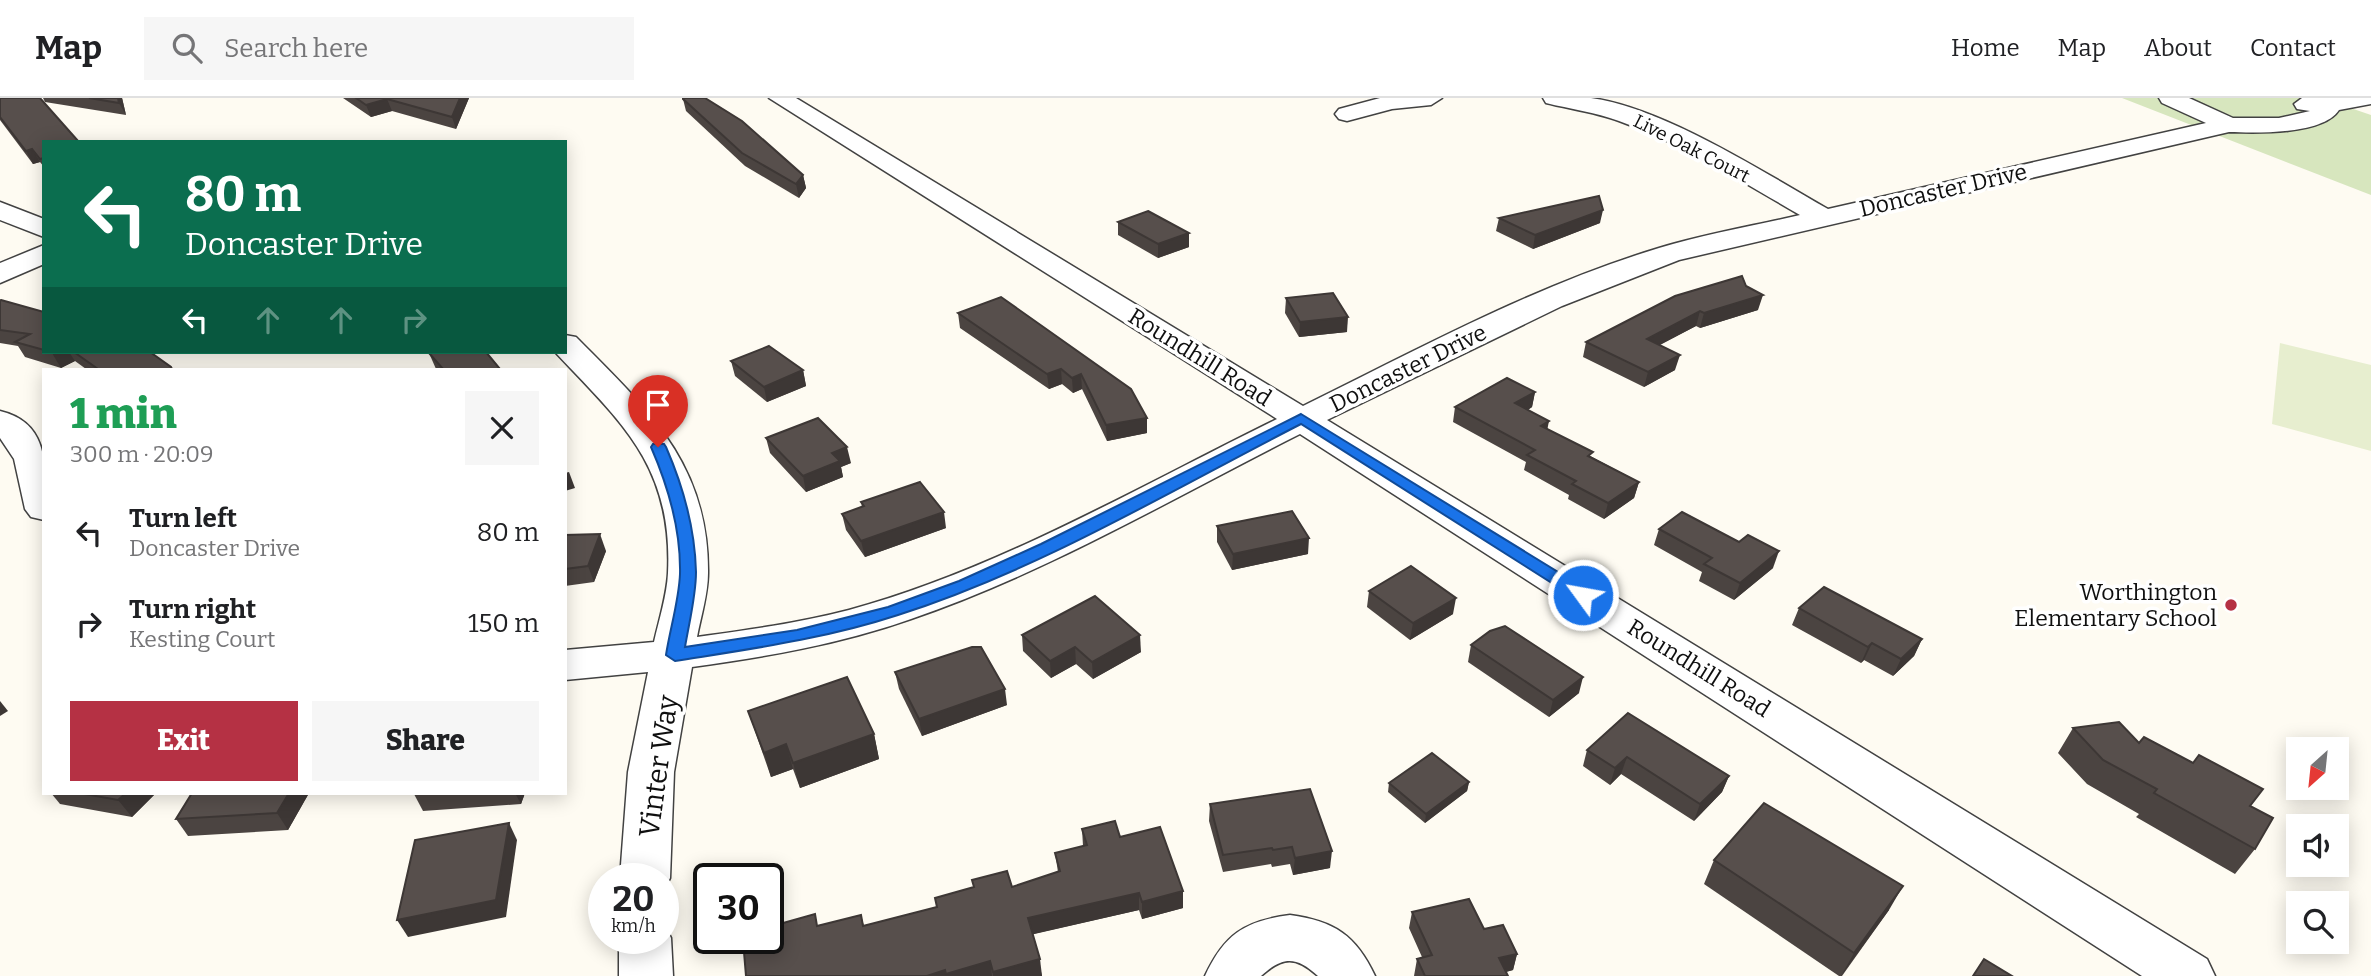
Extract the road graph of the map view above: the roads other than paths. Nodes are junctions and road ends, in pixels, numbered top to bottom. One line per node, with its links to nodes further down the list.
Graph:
1 (780, 98): 14 (street, Roundhill Road)
2 (1431, 98): 6 (street)
3 (1554, 98): 9 (street, Live Oak Court)
4 (2170, 98): 7 (street)
5 (2369, 98): 7 (street, Doncaster Drive)
6 (1347, 114)
7 (2230, 125): 9 (street, Doncaster Drive)
8 (0, 210): 10 (street)
9 (1822, 217): 14 (street, Doncaster Drive)
10 (42, 228)
11 (42, 254): 12 (street)
12 (0, 274)
13 (567, 346): 17 (street, Vinter Way)
14 (1301, 419): 17 (street, Doncaster Drive); 24 (street, Roundhill Road)
15 (0, 421): 16 (street)
16 (42, 499)
17 (675, 655): 18 (street, Doncaster Drive); 19 (street, Vinter Way)
18 (567, 665)
19 (646, 863)
20 (645, 954): 21 (street)
21 (646, 976)
22 (1233, 976): 23 (street)
23 (1348, 976)
24 (2188, 976)

